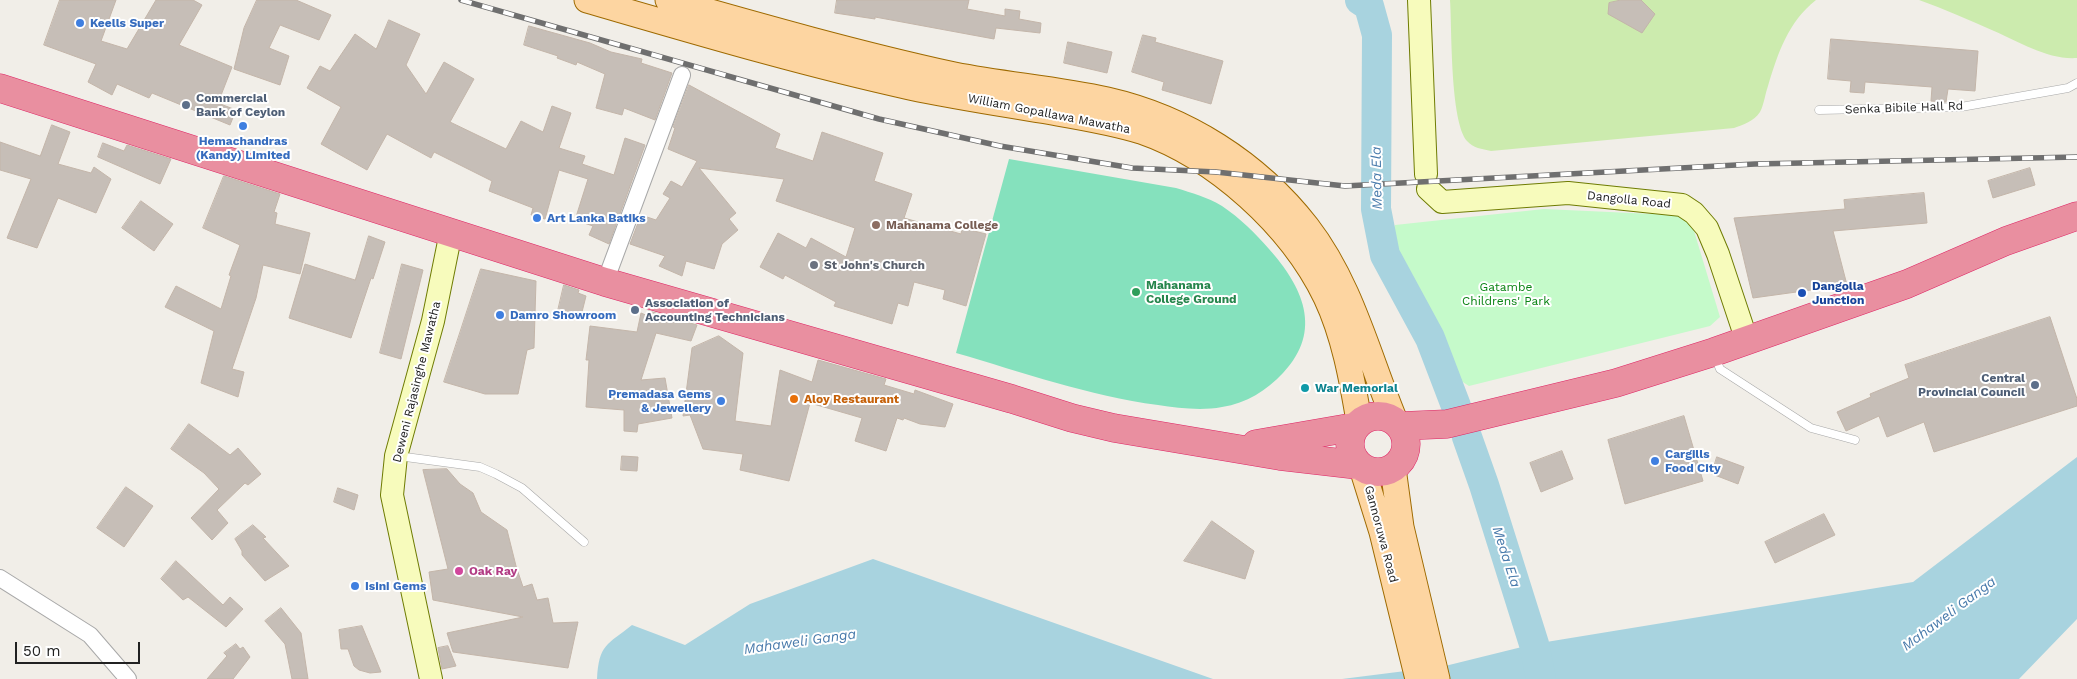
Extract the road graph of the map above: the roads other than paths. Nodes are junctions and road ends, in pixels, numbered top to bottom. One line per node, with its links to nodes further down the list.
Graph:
1 (587, 0): 13 (main road, William Gopallawa Mawatha)
2 (668, 0): 14 (main road, William Gopallawa Mawatha)
3 (1419, 0): 11 (street, Dangolla Road)
4 (682, 75): 10 (street)
5 (2077, 83): 7 (lane, Senka Bibile Hall Rd)
6 (0, 88): 9 (highway)
7 (1819, 110)
8 (2077, 216): 11 (highway)
9 (451, 232): 10 (highway); 18 (street, Deweni Rajasinghe Mawatha)
10 (605, 282): 17 (highway)
11 (1747, 341): 12 (highway)
12 (1714, 352): 15 (highway); 16 (lane)
13 (1356, 424): 14 (highway); 17 (highway); 20 (highway)
14 (1398, 424): 15 (highway); 19 (highway)
15 (1447, 424): 19 (highway)
16 (1855, 440)
17 (1235, 448): 20 (highway)
18 (396, 456): 21 (lane); 25 (street, Deweni Rajasinghe Mawatha)
19 (1398, 462): 20 (highway); 23 (main road, Gannoruwa Road)
20 (1360, 466): 23 (main road, Gannoruwa Road)
21 (584, 542)
22 (0, 578): 24 (street)
23 (1408, 598): 26 (main road); 27 (main road)
24 (128, 679)
25 (431, 679)
26 (1418, 679)
27 (1437, 679)

